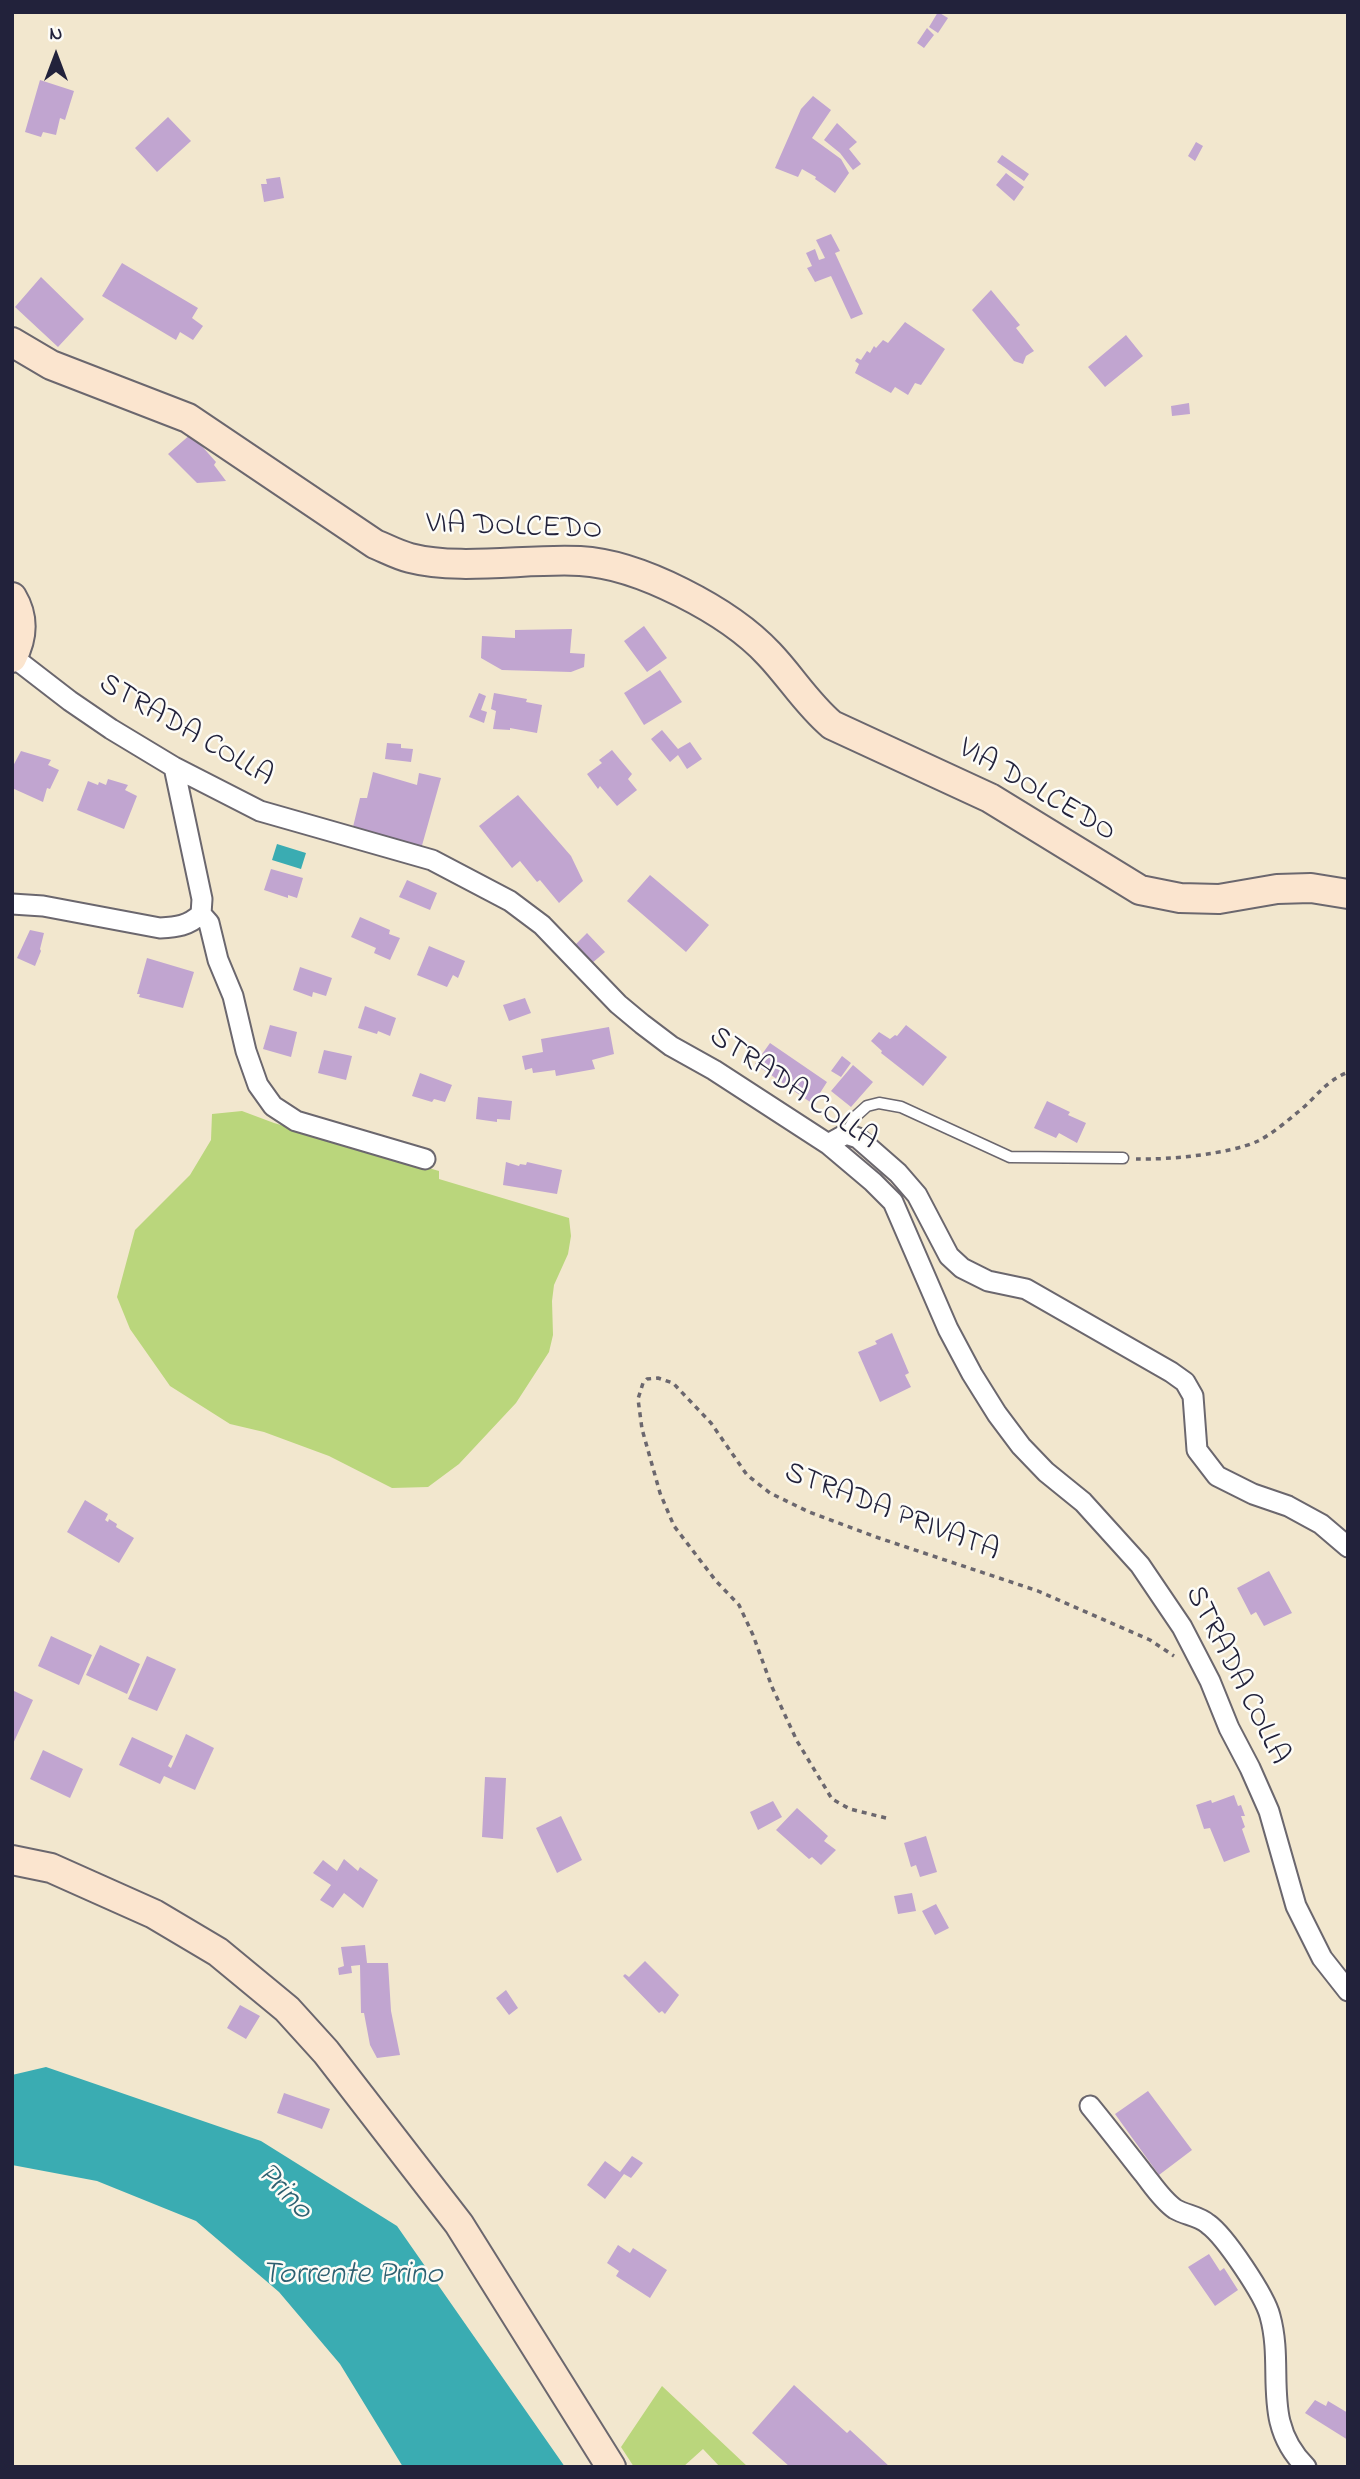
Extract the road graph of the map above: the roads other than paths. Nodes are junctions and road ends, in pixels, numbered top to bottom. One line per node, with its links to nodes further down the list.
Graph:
1 (12, 342): 5 (main road, VIA DOLCEDO)
2 (12, 597): 3 (main road)
3 (13, 657): 4 (street, STRADA COLLA)
4 (174, 767): 7 (street); 9 (street, STRADA COLLA)
5 (1348, 894)
6 (12, 904): 7 (street)
7 (201, 914): 11 (street)
8 (846, 1134): 9 (street); 10 (lane); 12 (street)
9 (828, 1144): 14 (street, STRADA COLLA)
10 (1123, 1158)
11 (425, 1159)
12 (1348, 1547)
13 (12, 1860): 16 (main road)
14 (1348, 1990)
15 (1090, 2106): 17 (street)
16 (611, 2467)
17 (1306, 2467)

